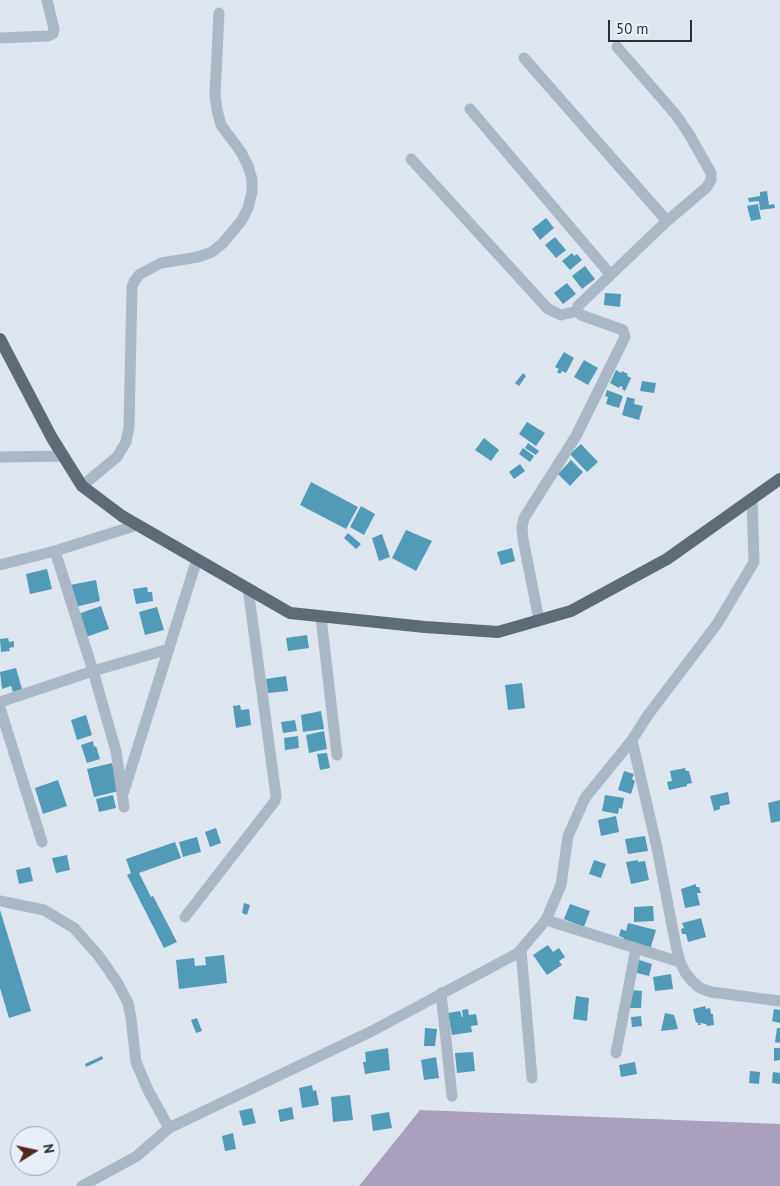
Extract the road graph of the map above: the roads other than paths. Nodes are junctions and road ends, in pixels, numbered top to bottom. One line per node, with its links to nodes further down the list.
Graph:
1 (47, 0): 3 (street)
2 (219, 13): 15 (street)
3 (0, 38)
4 (617, 47): 8 (street)
5 (524, 58): 8 (street)
6 (470, 109): 9 (street)
7 (411, 159): 10 (street)
8 (667, 220): 9 (street)
9 (610, 274): 10 (street)
10 (577, 311): 23 (street)
11 (0, 339): 12 (main road)
12 (64, 456): 13 (street); 15 (main road)
13 (0, 457)
14 (780, 479): 16 (main road)
15 (82, 486): 17 (main road)
16 (752, 498): 23 (main road); 28 (street)
17 (137, 525): 18 (street); 19 (main road)
18 (55, 551): 20 (street); 25 (street)
19 (197, 559): 21 (main road); 24 (street)
20 (0, 565)
21 (248, 588): 22 (main road); 32 (street)
22 (321, 616): 23 (main road); 29 (street)
23 (539, 620)
24 (169, 648): 25 (street); 25 (street)
25 (93, 671): 26 (street)
26 (0, 702)
27 (0, 708): 30 (street)
28 (632, 740): 33 (street); 36 (street)
29 (337, 755)
30 (42, 842)
31 (0, 901): 42 (street)
32 (185, 917)
33 (546, 920): 34 (street); 35 (street)
34 (636, 948): 36 (street); 39 (street)
35 (521, 950): 37 (street); 40 (street)
36 (680, 962): 38 (street)
37 (441, 993): 41 (street); 42 (street)
38 (780, 1001)
39 (616, 1053)
40 (532, 1078)
41 (452, 1096)
42 (169, 1128): 43 (street)
43 (88, 1185)

